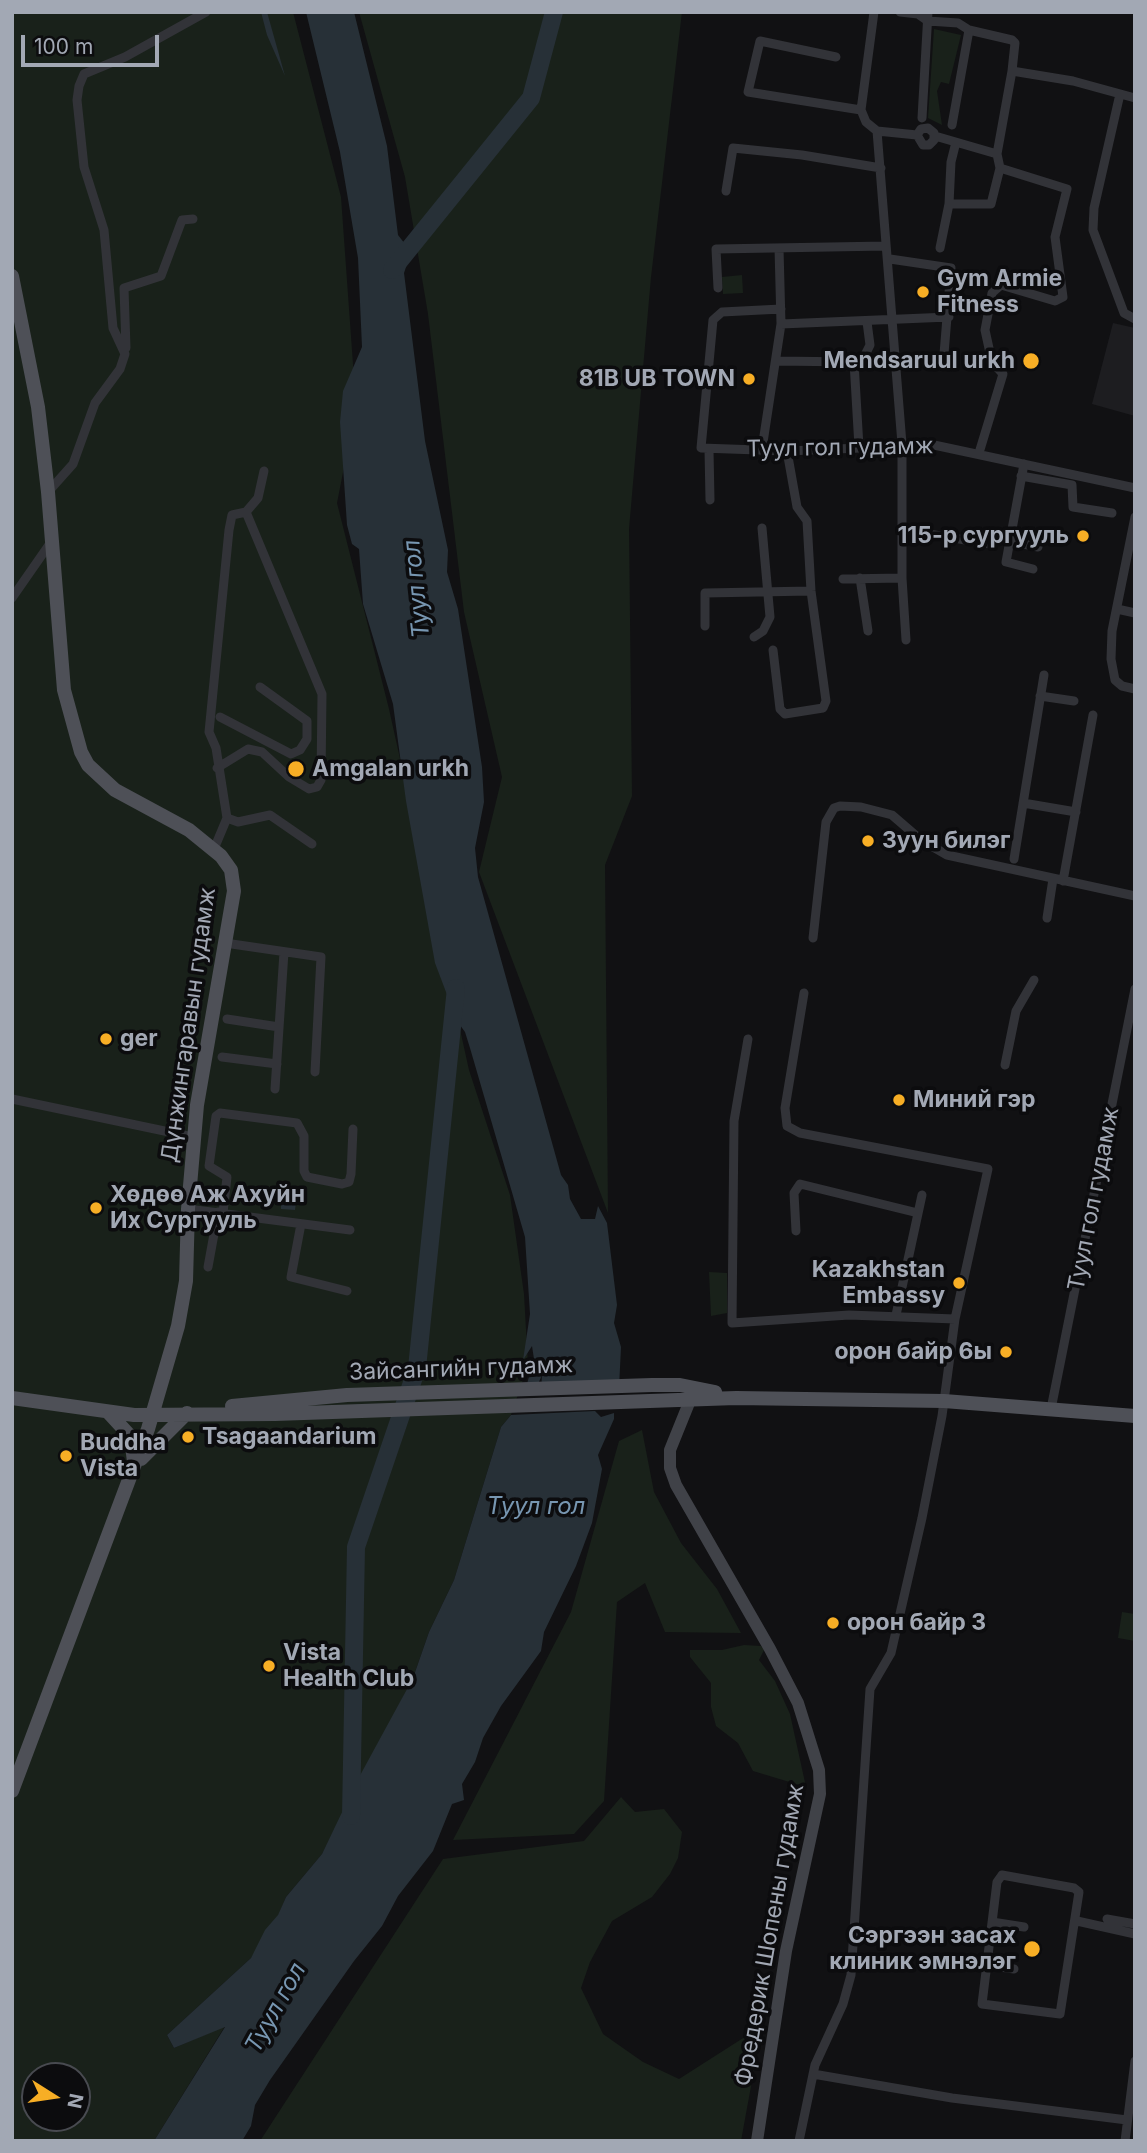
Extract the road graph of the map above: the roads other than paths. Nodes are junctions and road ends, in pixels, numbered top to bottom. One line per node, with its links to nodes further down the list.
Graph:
1 (206, 12): 35 (street)
2 (874, 12): 12 (street)
3 (900, 12): 5 (street)
4 (958, 12): 6 (street)
5 (928, 17): 6 (street); 13 (street)
6 (958, 23): 7 (street)
7 (969, 30): 9 (street); 14 (street)
8 (836, 57): 12 (street)
9 (1012, 71): 10 (street); 17 (street)
10 (1120, 94): 11 (street); 31 (street)
11 (1135, 98)
12 (861, 110): 15 (street)
13 (922, 118)
14 (952, 125)
15 (877, 131): 16 (street); 18 (street)
16 (956, 142): 17 (street); 21 (street)
17 (997, 154): 19 (street)
18 (881, 168): 20 (street); 23 (street)
19 (1000, 168): 21 (street); 44 (street)
20 (726, 191)
21 (949, 204): 25 (street)
22 (193, 219): 35 (street)
23 (886, 246): 24 (street); 26 (street)
24 (779, 248): 28 (street); 29 (street)
25 (940, 248)
26 (890, 258): 30 (street); 33 (street)
27 (12, 276): 49 (main road, Дүнжингаравын гудамж)
28 (718, 288)
29 (781, 309): 34 (street); 42 (street)
30 (949, 317): 33 (street); 36 (street)
31 (1135, 318)
32 (867, 322): 33 (street); 34 (street); 38 (street)
33 (893, 322): 39 (street)
34 (781, 324): 37 (street)
35 (125, 354): 49 (street)
36 (944, 354)
37 (776, 361): 38 (street); 41 (street)
38 (854, 362): 40 (street)
39 (902, 444): 40 (street, Туул гол гудамж); 44 (street, Туул гол гудамж); 55 (street)
40 (859, 447): 43 (street, Туул гол гудамж)
41 (762, 449): 42 (street, Туул гол гудамж); 43 (street, Туул гол гудамж)
42 (709, 450): 50 (street)
43 (787, 451): 65 (street)
44 (979, 453): 45 (street, Туул гол гудамж)
45 (1024, 464): 47 (street); 48 (street, Туул гол гудамж)
46 (264, 471): 51 (street)
47 (1021, 476): 52 (street); 57 (street)
48 (1135, 488)
49 (48, 492): 56 (main road, Дүнжингаравын гудамж)
50 (710, 500)
51 (246, 512): 81 (street); 81 (street)
52 (1112, 513)
53 (1135, 517): 67 (street)
54 (762, 528): 64 (street)
55 (904, 530): 58 (street); 62 (street)
56 (52, 541): 66 (street); 86 (main road, Дүнжингаравын гудамж)
57 (1009, 541): 59 (street); 60 (street)
58 (990, 544)
59 (1038, 547)
60 (1033, 569)
61 (860, 578): 62 (street); 63 (street); 70 (street)
62 (902, 578): 72 (street)
63 (843, 579)
64 (766, 591): 65 (street); 69 (street); 71 (street)
65 (811, 591): 73 (street)
66 (12, 598)
67 (1117, 609): 68 (street); 76 (street)
68 (1135, 613)
69 (705, 626)
70 (867, 631)
71 (754, 637)
72 (906, 640)
73 (773, 650)
74 (1044, 675): 77 (street)
75 (260, 687): 80 (street)
76 (1135, 689)
77 (1040, 696): 78 (street); 82 (street)
78 (1074, 701)
79 (1093, 715): 83 (street)
80 (220, 717)
81 (217, 768): 84 (street)
82 (1023, 803): 83 (street); 87 (street)
83 (1076, 812): 89 (street)
84 (227, 818): 85 (street); 86 (street)
85 (312, 844)
86 (214, 849): 93 (main road, Дүнжингаравын гудамж)
87 (1014, 859)
88 (1053, 878): 89 (street); 91 (street); 92 (street)
89 (1063, 881): 90 (street)
90 (1135, 896)
91 (1047, 918)
92 (813, 938)
93 (225, 943): 94 (street); 108 (main road, Дүнжингаравын гудамж)
94 (284, 952): 99 (street); 104 (street)
95 (1034, 980): 103 (street)
96 (1135, 989): 125 (street, Туул гол гудамж)
97 (804, 993): 119 (street)
98 (227, 1019): 99 (street)
99 (279, 1027): 102 (street)
100 (748, 1039): 118 (street)
101 (222, 1057): 102 (street)
102 (276, 1064): 105 (street)
103 (1005, 1065)
104 (314, 1072)
105 (275, 1089)
106 (12, 1099): 108 (street)
107 (353, 1129): 111 (street)
108 (193, 1137): 110 (main road, Дүнжингаравын гудамж)
109 (922, 1195): 112 (street)
110 (188, 1209): 111 (street); 128 (main road, Дүнжингаравын гудамж)
111 (220, 1213): 113 (street); 116 (street)
112 (918, 1213): 115 (street); 118 (street)
113 (302, 1224): 114 (street); 117 (street)
114 (351, 1230)
115 (796, 1231)
116 (208, 1267)
117 (347, 1291)
118 (896, 1315): 119 (street)
119 (955, 1319): 124 (street)
120 (653, 1393): 122 (main road, Зайсангийн гудамж); 123 (main road, Зайсангийн гудамж); 127 (main road, Зайсангийн гудамж)
121 (12, 1398): 126 (main road, Зайсангийн гудамж)
122 (691, 1398): 123 (main road, Зайсангийн гудамж); 143 (street, Фредерик Шопены гудамж)
123 (736, 1398): 124 (main road, Зайсангийн гудамж)
124 (944, 1401): 125 (main road, Зайсангийн гудамж); 141 (street)
125 (1051, 1409): 129 (main road, Зайсангийн гудамж)
126 (108, 1412): 128 (main road, Зайсангийн гудамж); 130 (main road)
127 (187, 1413): 128 (main road, Зайсангийн гудамж); 130 (main road)
128 (153, 1414): 130 (main road, Дүнжингаравын гудамж)
129 (1135, 1416)
130 (134, 1467): 131 (main road, Дүнжингаравын гудамж)
131 (12, 1791)
132 (1107, 1919): 135 (street)
133 (1077, 1921): 134 (street); 137 (street); 138 (street)
134 (992, 1922): 136 (street); 138 (street)
135 (1135, 1924)
136 (1024, 1927)
137 (1135, 1934)
138 (987, 1965): 139 (street)
139 (1014, 1969)
140 (1135, 2061): 142 (street)
141 (813, 2074): 142 (street); 144 (street)
142 (1127, 2120): 145 (street)
143 (757, 2141)
144 (799, 2141)
145 (1125, 2141)

